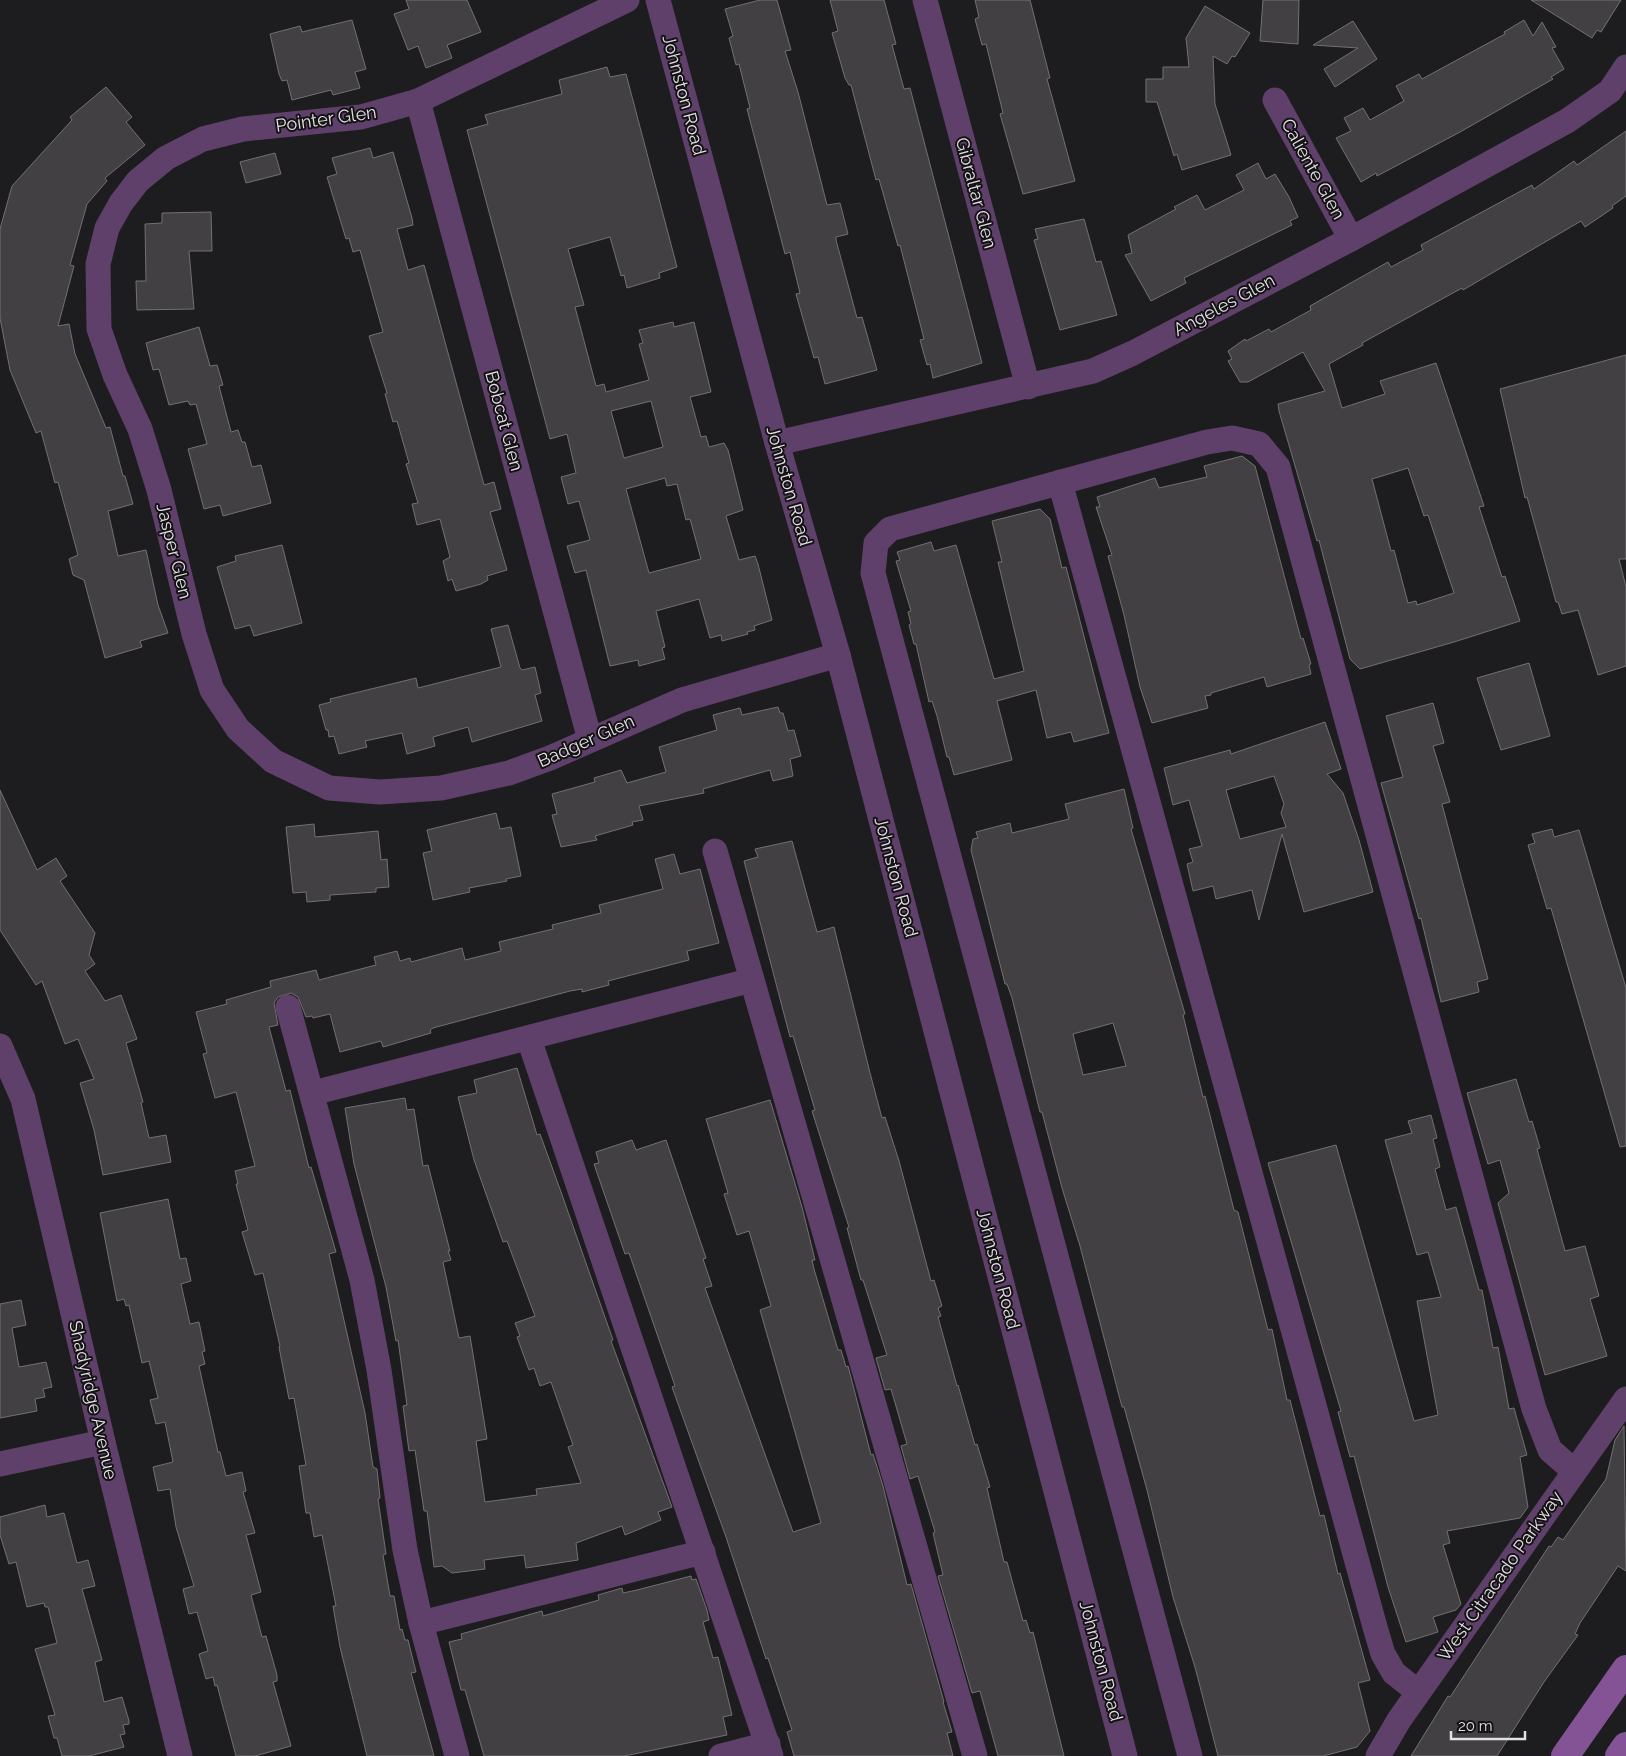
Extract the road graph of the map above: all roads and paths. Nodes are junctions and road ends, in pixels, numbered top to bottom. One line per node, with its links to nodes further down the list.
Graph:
1 (627, 0): 6 (street, Pointer Glen)
2 (658, 0): 10 (street, Johnston Road)
3 (924, 0): 9 (street, Gibraltar Glen)
4 (1626, 67): 7 (street, Angeles Glen)
5 (1275, 100): 7 (street, Caliente Glen)
6 (418, 101): 8 (street, Pointer Glen); 13 (street, Bobcat Glen)
7 (1351, 239): 9 (street, Angeles Glen)
8 (98, 264): 14 (street, Jasper Glen)
9 (1028, 387): 10 (street, Angeles Glen)
10 (777, 443): 12 (street, Johnston Road)
11 (1060, 482): 24 (street); 28 (street); 36 (street)
12 (838, 654): 13 (street, Badger Glen); 35 (street, Johnston Road)
13 (590, 740): 14 (street, Badger Glen)
14 (329, 788)
15 (715, 850): 16 (street)
16 (752, 980): 18 (street); 34 (street)
17 (288, 1007): 20 (street)
18 (529, 1039): 20 (street); 25 (street)
19 (0, 1046): 22 (street, Shadyridge Avenue)
20 (313, 1093): 26 (street)
21 (1626, 1399): 24 (street, West Citracado Parkway)
22 (103, 1442): 23 (street); 31 (street, Shadyridge Avenue)
23 (0, 1464)
24 (1574, 1471): 28 (street, West Citracado Parkway)
25 (703, 1552): 26 (street); 30 (street)
26 (421, 1623): 32 (street)
27 (1626, 1670): 38 (main road)
28 (1418, 1692): 37 (street, West Citracado Parkway)
29 (1626, 1746): 39 (main road)
30 (770, 1750): 33 (street)
31 (180, 1756)
32 (457, 1756)
33 (721, 1756)
34 (975, 1756)
35 (1126, 1756)
36 (1190, 1756)
37 (1378, 1756)
38 (1565, 1756)
39 (1619, 1756)

